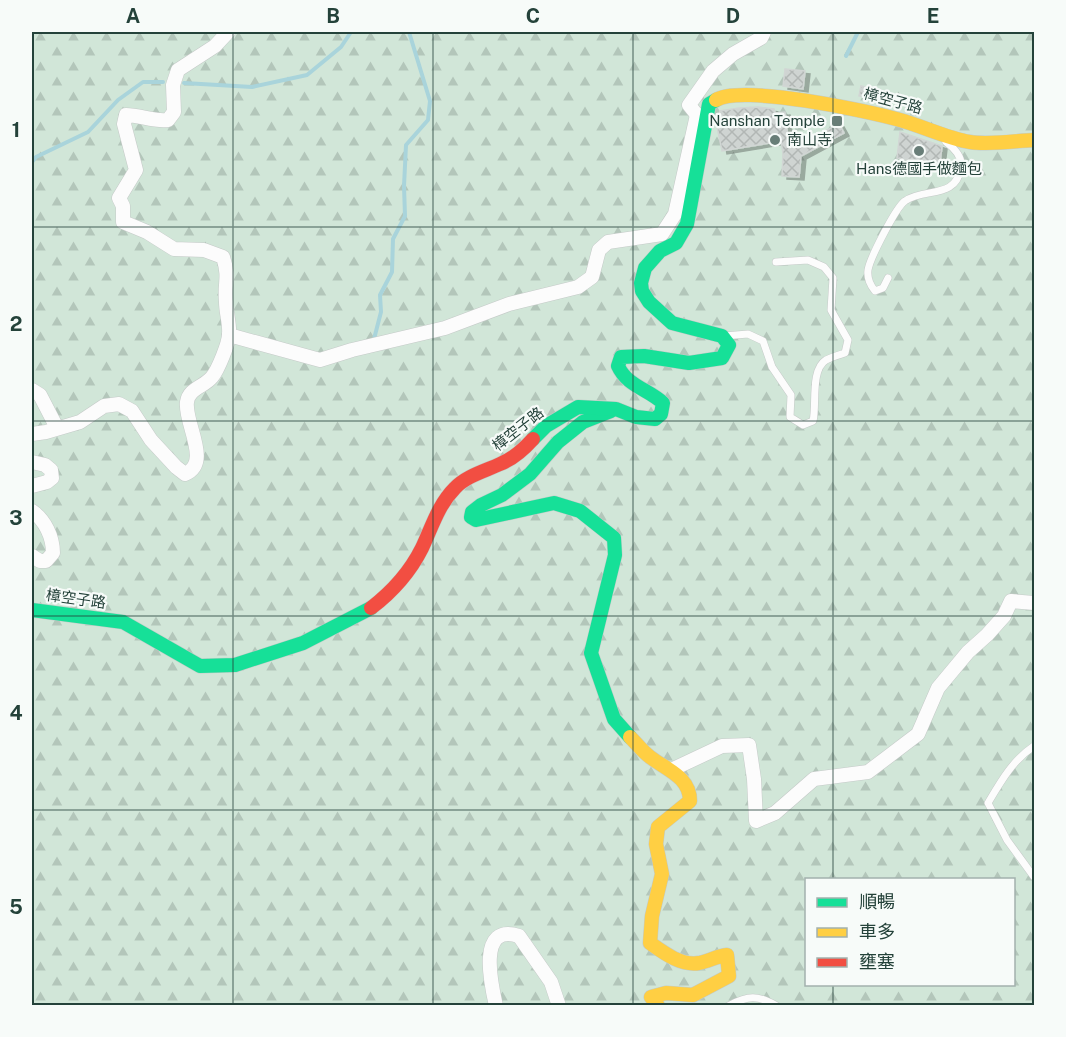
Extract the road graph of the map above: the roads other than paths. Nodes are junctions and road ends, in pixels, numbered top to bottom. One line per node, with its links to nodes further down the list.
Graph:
1 (228, 32): 8 (street)
2 (764, 32): 3 (street)
3 (701, 116): 4 (street, 樟空子路); 8 (street); 9 (street)
4 (930, 129): 5 (street, 樟空子路); 7 (lane)
5 (1035, 140)
6 (776, 262): 9 (lane)
7 (888, 278)
8 (230, 335): 12 (street)
9 (722, 336): 11 (street, 樟空子路)
10 (32, 390): 12 (street)
11 (616, 409): 19 (street, 樟空子路); 21 (street)
12 (57, 428): 13 (street)
13 (32, 434)
14 (32, 462): 15 (street)
15 (32, 486)
16 (32, 511): 17 (street)
17 (32, 556)
18 (1035, 603): 21 (street)
19 (32, 610)
20 (1035, 746): 22 (lane)
21 (671, 770): 25 (street)
22 (1035, 877)
23 (496, 1005): 24 (street)
24 (559, 1005)
25 (658, 1005)
26 (728, 1005): 27 (lane)
27 (777, 1005)

